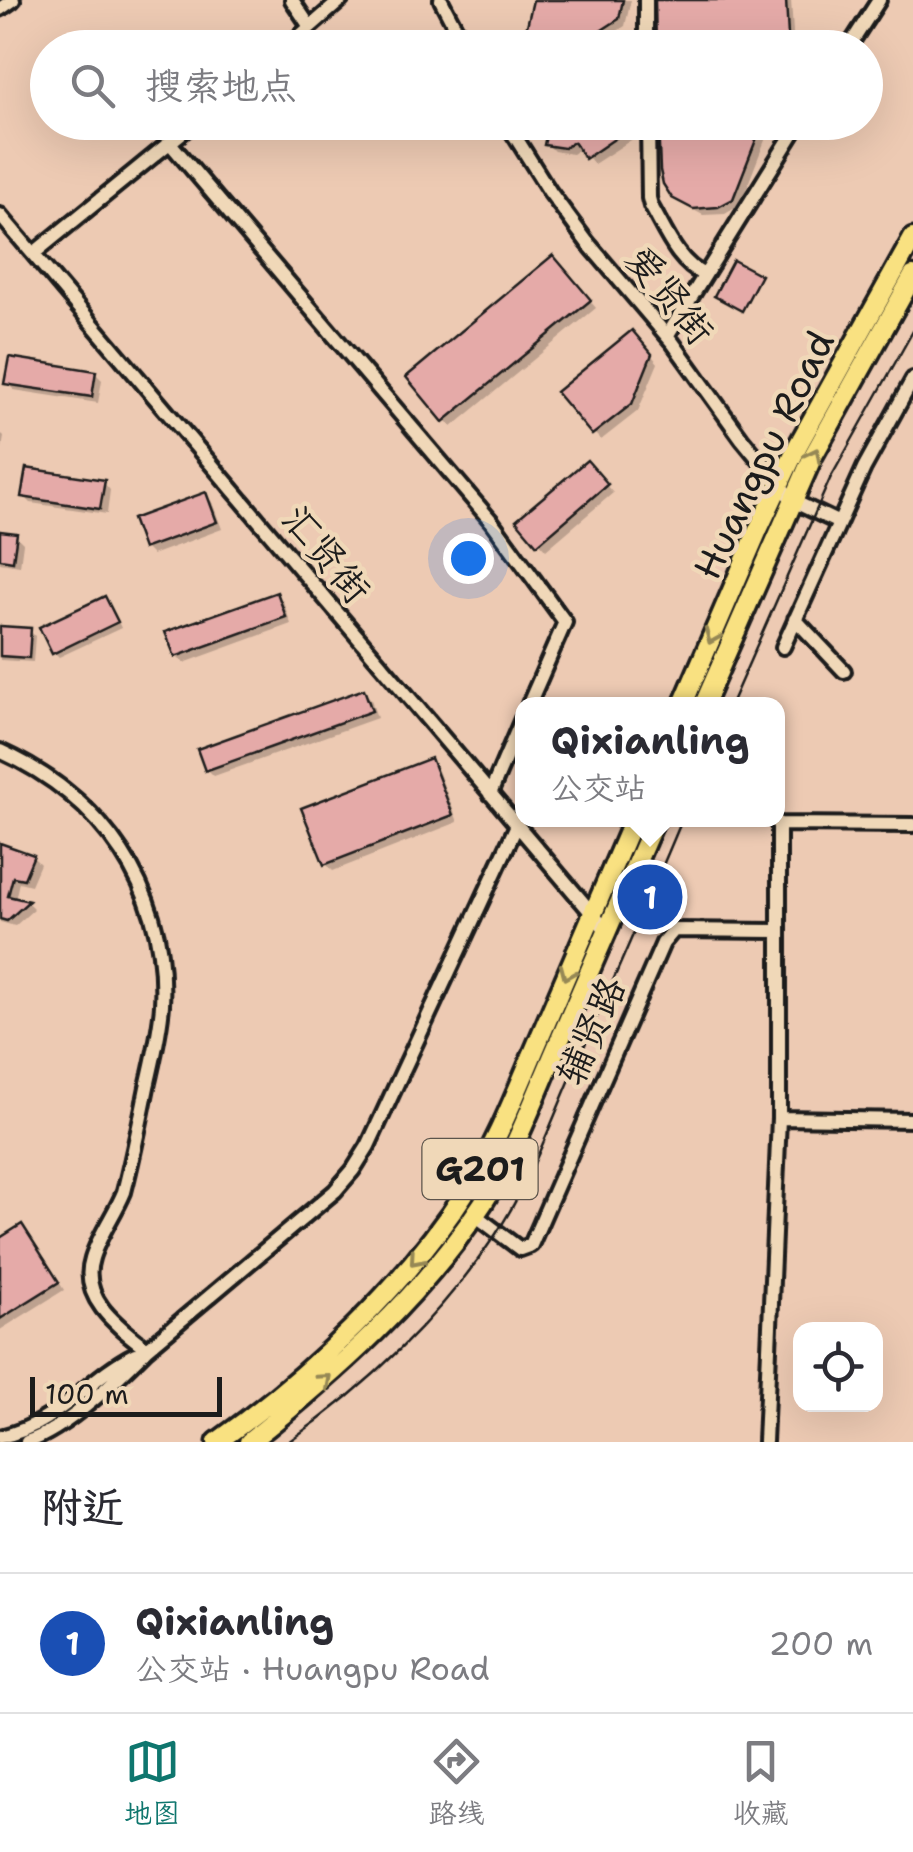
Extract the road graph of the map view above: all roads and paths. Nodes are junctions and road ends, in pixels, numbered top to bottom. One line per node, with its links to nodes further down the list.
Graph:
1 (14, 0): 7 (street)
2 (292, 0): 8 (street)
3 (341, 0): 8 (street)
4 (442, 0): 10 (street)
5 (646, 0): 11 (street)
6 (879, 0): 12 (street)
7 (0, 9)
8 (310, 27): 9 (street)
9 (307, 30)
10 (457, 30)
11 (646, 30)
12 (860, 30)
13 (173, 140): 17 (street)
14 (517, 140): 23 (street, 爱贤街)
15 (648, 140): 21 (street)
16 (789, 140): 21 (street)
17 (170, 143): 20 (street); 31 (street)
18 (0, 215): 20 (street, 汇贤街)
19 (913, 238): 25 (highway, Huangpu Road)
20 (33, 254): 36 (street, 汇贤街)
21 (705, 274): 23 (street)
22 (913, 276): 26 (highway, Huangpu Road, one-way to 22)
23 (667, 336): 25 (street, 爱贤街)
24 (913, 379): 27 (street)
25 (780, 485): 26 (street, 爱贤街); 32 (highway, Huangpu Road, one-way to 32)
26 (793, 501): 27 (street); 33 (highway, Huangpu Road)
27 (839, 523): 28 (street)
28 (796, 619): 29 (street); 30 (street)
29 (783, 647)
30 (844, 671)
31 (532, 697)
32 (686, 697)
33 (707, 697)
34 (515, 735): 36 (street)
35 (0, 751): 51 (street)
36 (490, 794): 38 (street, 汇贤街)
37 (785, 822): 39 (street)
38 (515, 823)
39 (913, 825)
40 (516, 827): 51 (street)
41 (519, 827): 45 (street, 汇贤街)
42 (631, 827): 45 (highway, G201)
43 (652, 827): 46 (highway, G201)
44 (777, 827): 47 (street)
45 (592, 914): 46 (street, 汇贤街); 54 (highway, G201, one-way to 54)
46 (606, 931): 50 (highway, G201)
47 (779, 931): 48 (street); 50 (street, 辅贤路)
48 (779, 1118): 49 (street); 56 (street)
49 (913, 1120)
50 (474, 1215): 55 (highway, G201, one-way to 50)
51 (146, 1349): 52 (street); 53 (street)
52 (0, 1436)
53 (27, 1442)
54 (217, 1442)
55 (250, 1442)
56 (765, 1442)

